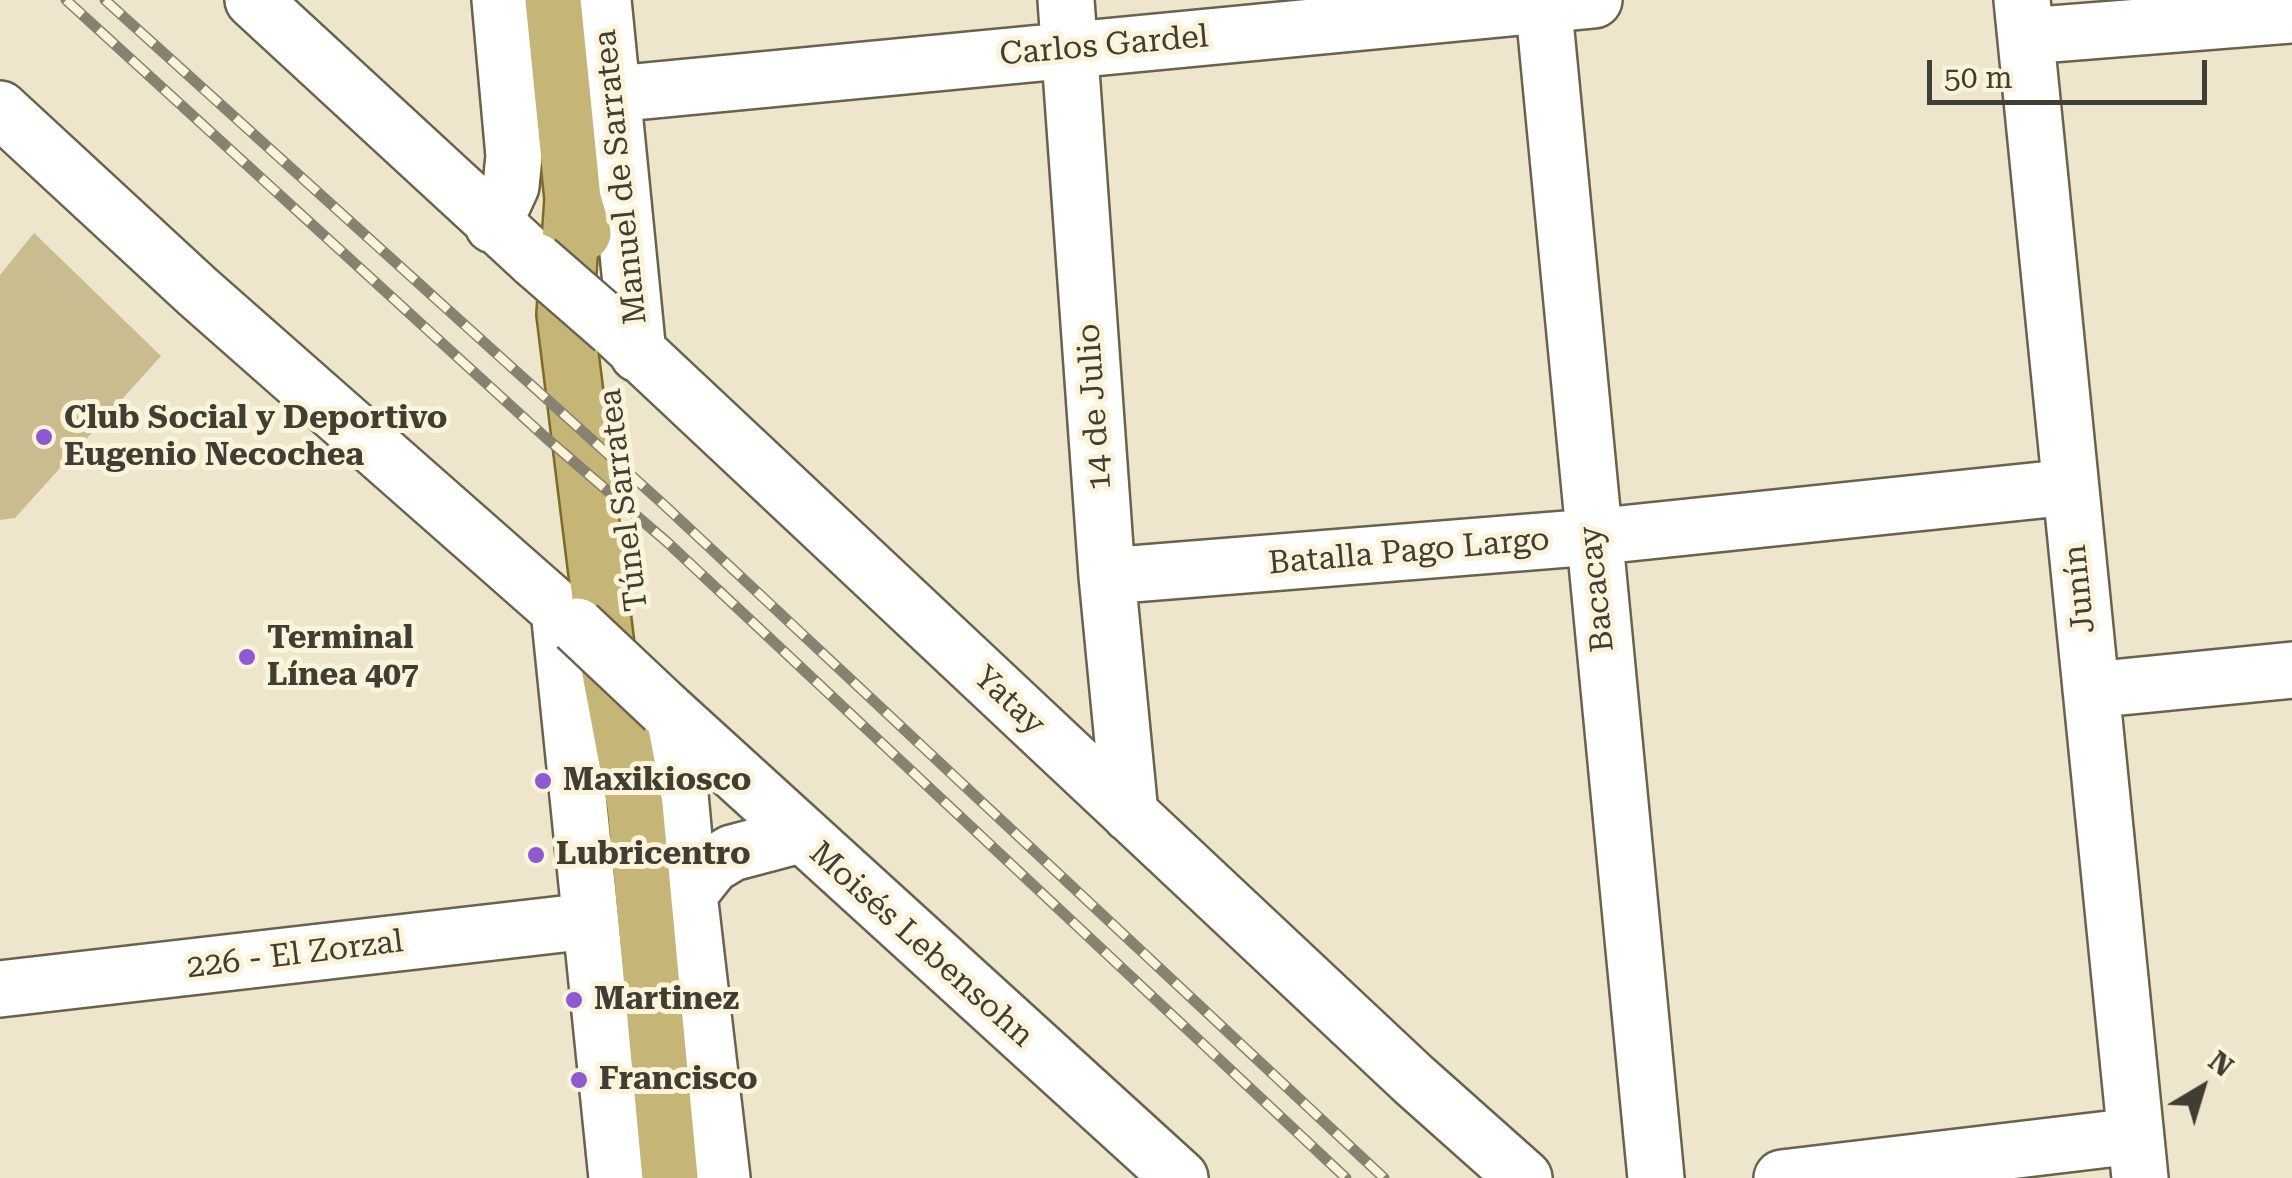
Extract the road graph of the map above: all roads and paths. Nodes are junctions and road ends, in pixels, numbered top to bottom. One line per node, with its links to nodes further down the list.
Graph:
1 (253, 0): 11 (street, Yatay)
2 (500, 0): 11 (street)
3 (554, 0): 27 (main road, Túnel Sarratea)
4 (603, 0): 9 (street, Manuel de Sarratea)
5 (1560, 2): 8 (street, Carlos Gardel); 14 (street, Bacacay)
6 (2292, 15): 7 (street)
7 (2024, 18): 13 (street, Junín)
8 (1069, 24): 9 (street, Carlos Gardel); 15 (street, 14 de Julio)
9 (614, 94): 12 (street, Manuel de Sarratea)
10 (0, 108): 16 (street, Moisés Lebensohn)
11 (493, 225): 12 (street, Yatay, bridge)
12 (626, 342): 20 (street, Yatay)
13 (2070, 487): 14 (street, Batalla Pago Largo); 18 (street, Junín)
14 (1592, 537): 15 (street, Batalla Pago Largo); 31 (street, Bacacay)
15 (1107, 576): 20 (street, 14 de Julio)
16 (568, 618): 19 (street, Moisés Lebensohn, bridge); 23 (street)
17 (2292, 670): 18 (street)
18 (2090, 690): 25 (street, Junín)
19 (669, 713): 21 (street, Moisés Lebensohn); 22 (street)
20 (1130, 814): 30 (street, Yatay)
21 (800, 835): 22 (street); 29 (street, Moisés Lebensohn)
22 (689, 894): 28 (street)
23 (589, 921): 24 (street, 226 - El Zorzal); 26 (street)
24 (0, 989)
25 (2137, 1157): 32 (street)
26 (617, 1178)
27 (670, 1178)
28 (722, 1178)
29 (1180, 1178)
30 (1524, 1178)
31 (1656, 1178)
32 (1782, 1178)

